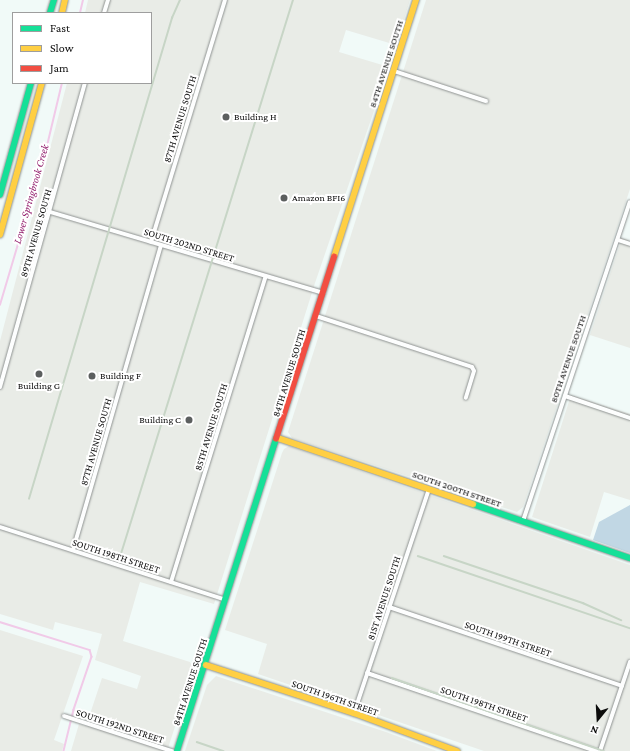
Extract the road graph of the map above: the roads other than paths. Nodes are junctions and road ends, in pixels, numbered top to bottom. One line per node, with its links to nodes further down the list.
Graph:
1 (54, 0): 6 (main road)
2 (65, 0): 7 (main road)
3 (108, 0): 8 (street)
4 (225, 0): 19 (street, 87TH AVENUE SOUTH)
5 (416, 0): 9 (main road, 84TH AVENUE SOUTH)
6 (50, 12)
7 (62, 12)
8 (104, 12)
9 (394, 71): 13 (street); 23 (main road, 84TH AVENUE SOUTH)
10 (31, 84): 14 (main road)
11 (42, 84): 17 (main road)
12 (85, 84): 16 (street, 89TH AVENUE SOUTH)
13 (486, 101)
14 (0, 195)
15 (630, 202): 18 (street, 80TH AVENUE SOUTH)
16 (50, 212): 19 (street, SOUTH 202ND STREET); 25 (street, 89TH AVENUE SOUTH)
17 (0, 235)
18 (618, 240): 20 (street); 26 (street, 80TH AVENUE SOUTH)
19 (150, 242): 21 (street, SOUTH 202ND STREET)
20 (630, 244)
21 (161, 245): 22 (street, SOUTH 202ND STREET); 33 (street, 87TH AVENUE SOUTH)
22 (266, 276): 23 (street, SOUTH 202ND STREET); 35 (street, 85TH AVENUE SOUTH)
23 (323, 293): 24 (main road, 84TH AVENUE SOUTH)
24 (316, 316): 27 (street); 29 (main road, 84TH AVENUE SOUTH)
25 (0, 387)
26 (565, 396): 28 (street); 31 (street, 80TH AVENUE SOUTH)
27 (466, 398)
28 (630, 418)
29 (278, 438): 30 (main road, SOUTH 200TH STREET); 36 (main road, 84TH AVENUE SOUTH)
30 (429, 489): 31 (main road, SOUTH 200TH STREET); 37 (street, 81ST AVENUE SOUTH)
31 (523, 521): 34 (main road, SOUTH 200TH STREET)
32 (0, 527): 33 (street, SOUTH 198TH STREET)
33 (73, 550): 35 (street, SOUTH 198TH STREET)
34 (630, 558)
35 (171, 582): 36 (street, SOUTH 198TH STREET)
36 (226, 600): 39 (main road, 84TH AVENUE SOUTH)
37 (389, 607): 40 (street, 81ST AVENUE SOUTH); 41 (street, SOUTH 199TH STREET)
38 (630, 662): 41 (street)
39 (206, 665): 42 (main road, SOUTH 196TH STREET); 46 (main road, 84TH AVENUE SOUTH)
40 (367, 673): 42 (street, 81ST AVENUE SOUTH); 48 (street, SOUTH 198TH STREET)
41 (622, 686): 49 (street)
42 (354, 713): 44 (main road, SOUTH 196TH STREET)
43 (64, 716): 45 (street, SOUTH 192ND STREET)
44 (444, 749): 47 (main road, SOUTH 196TH STREET)
45 (172, 751)
46 (177, 751)
47 (458, 751)
48 (596, 751)
49 (600, 751)

